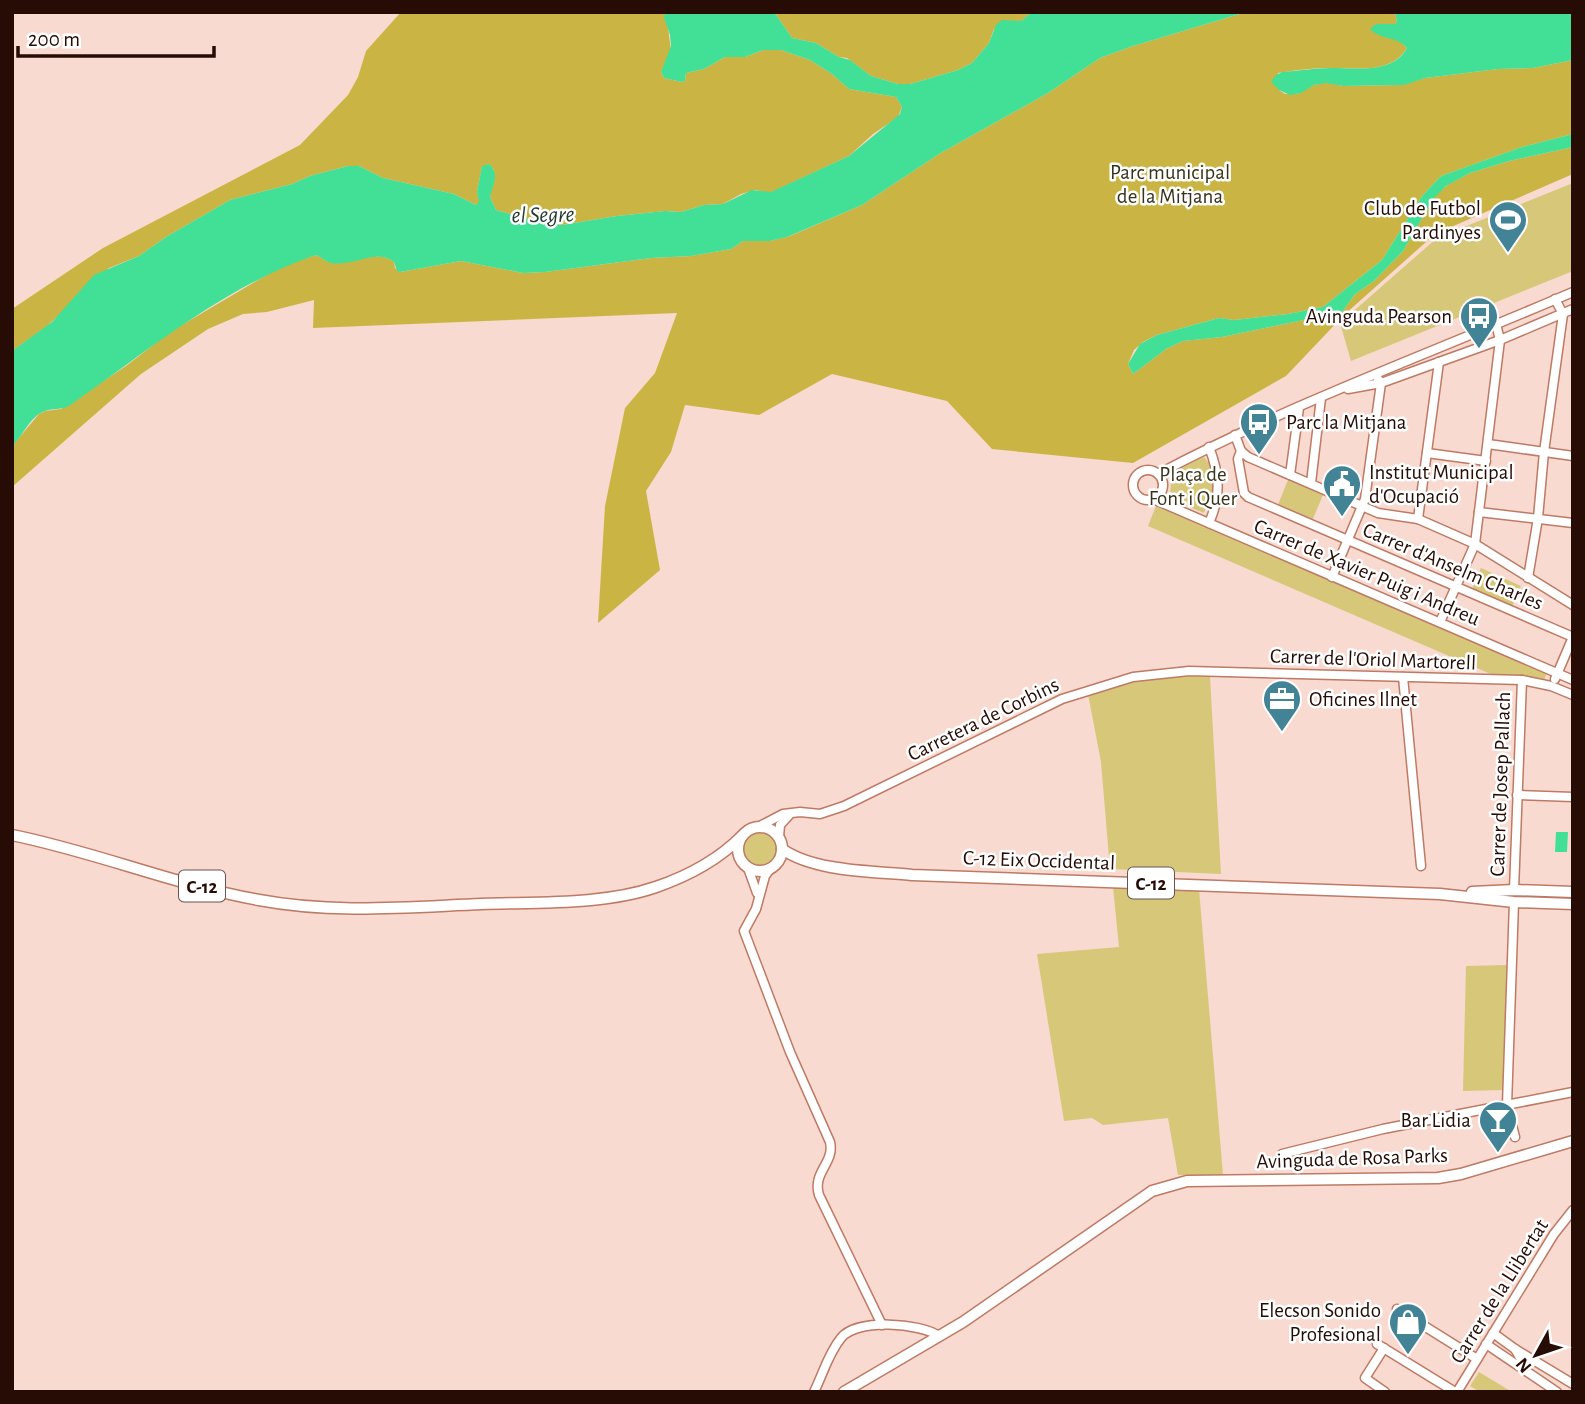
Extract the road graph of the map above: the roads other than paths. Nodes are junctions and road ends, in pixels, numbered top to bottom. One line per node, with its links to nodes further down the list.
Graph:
1 (1573, 292): 2 (street)
2 (1555, 299): 4 (street); 5 (street)
3 (1573, 309): 4 (street)
4 (1563, 314): 6 (street); 17 (street)
5 (1496, 324): 6 (street); 8 (street)
6 (1500, 340): 7 (street); 14 (street)
7 (1439, 362): 9 (street); 18 (street)
8 (1374, 373): 9 (street); 10 (street)
9 (1381, 383): 10 (street); 25 (street)
10 (1335, 392): 11 (street)
11 (1321, 398): 12 (street); 23 (street)
12 (1299, 408): 13 (street); 22 (street)
13 (1235, 435): 15 (street); 16 (street)
14 (1488, 444): 17 (street); 20 (street)
15 (1209, 447): 21 (street); 29 (street)
16 (1241, 451): 22 (street); 31 (street, Carrer d'Anselm Charles)
17 (1544, 452): 19 (street); 27 (street)
18 (1427, 453): 20 (street); 28 (street)
19 (1573, 456)
20 (1486, 461): 26 (street)
21 (1158, 474): 24 (street); 24 (street)
22 (1290, 475): 23 (street)
23 (1311, 483): 25 (street)
24 (1159, 499): 29 (street, Carrer de Xavier Puig i Andreu)
25 (1363, 506): 28 (street); 31 (street)
26 (1479, 512): 27 (street); 32 (street)
27 (1538, 518): 30 (street); 34 (street)
28 (1418, 519): 32 (street)
29 (1209, 523): 33 (street, Carrer de Xavier Puig i Andreu)
30 (1573, 523)
31 (1349, 540): 33 (street); 35 (street, Carrer d'Anselm Charles)
32 (1475, 544): 34 (street); 35 (street)
33 (1332, 577): 37 (street, Carrer de Xavier Puig i Andreu)
34 (1528, 578): 36 (street)
35 (1456, 585): 37 (street); 38 (street, Carrer d'Anselm Charles)
36 (1573, 605)
37 (1440, 622): 40 (street, Carrer de Xavier Puig i Andreu)
38 (1573, 637): 40 (street)
39 (1195, 671): 41 (street, Carrer de l'Oriol Martorell); 48 (street, Carretera de Corbins)
40 (1557, 674): 43 (street, Carrer de Xavier Puig i Andreu); 44 (street)
41 (1403, 677): 42 (street, Carrer de l'Oriol Martorell); 57 (street)
42 (1522, 680): 44 (street, Carrer de l'Oriol Martorell); 46 (street, Carrer de Josep Pallach)
43 (1573, 680)
44 (1551, 686): 45 (street, Carrer de l'Oriol Martorell)
45 (1573, 695)
46 (1517, 795): 47 (street); 59 (street, Carrer de Josep Pallach)
47 (1573, 797)
48 (792, 813): 49 (street); 52 (street)
49 (758, 827): 51 (main road); 52 (main road)
50 (12, 835): 54 (main road, C-12)
51 (742, 836): 54 (main road); 56 (main road)
52 (779, 837): 53 (main road)
53 (782, 849): 55 (main road); 58 (main road)
54 (713, 861): 56 (main road)
55 (805, 861): 58 (main road); 61 (main road, C-12 Eix Occidental / C-12)
56 (745, 866): 58 (main road); 62 (street)
57 (1421, 866)
58 (772, 868): 62 (street)
59 (1514, 890): 60 (main road); 61 (main road); 63 (main road)
60 (1573, 892)
61 (1440, 894): 63 (main road)
62 (757, 896): 72 (street)
63 (1514, 902): 64 (main road); 66 (street, Carrer de Josep Pallach)
64 (1573, 904)
65 (1573, 1092): 66 (street)
66 (1507, 1105): 67 (street, Carrer de Josep Pallach); 69 (street)
67 (1515, 1138)
68 (1573, 1141): 74 (main road, Avinguda de Rosa Parks)
69 (1282, 1154)
70 (1573, 1210): 73 (street, Carrer de la Llibertat)
71 (1397, 1309): 77 (street)
72 (882, 1325): 74 (street); 80 (street)
73 (1493, 1334): 75 (street, Carrer de la Llibertat); 76 (street)
74 (939, 1336): 81 (main road, Avinguda de Rosa Parks)
75 (1486, 1344): 77 (street, Carrer de la Llibertat); 78 (street)
76 (1515, 1349): 78 (street); 79 (street)
77 (1477, 1359): 83 (street, Carrer de la Llibertat)
78 (1528, 1371): 84 (street)
79 (1573, 1384)
80 (814, 1392)
81 (844, 1392)
82 (1385, 1392): 83 (street)
83 (1456, 1392)
84 (1558, 1392)

